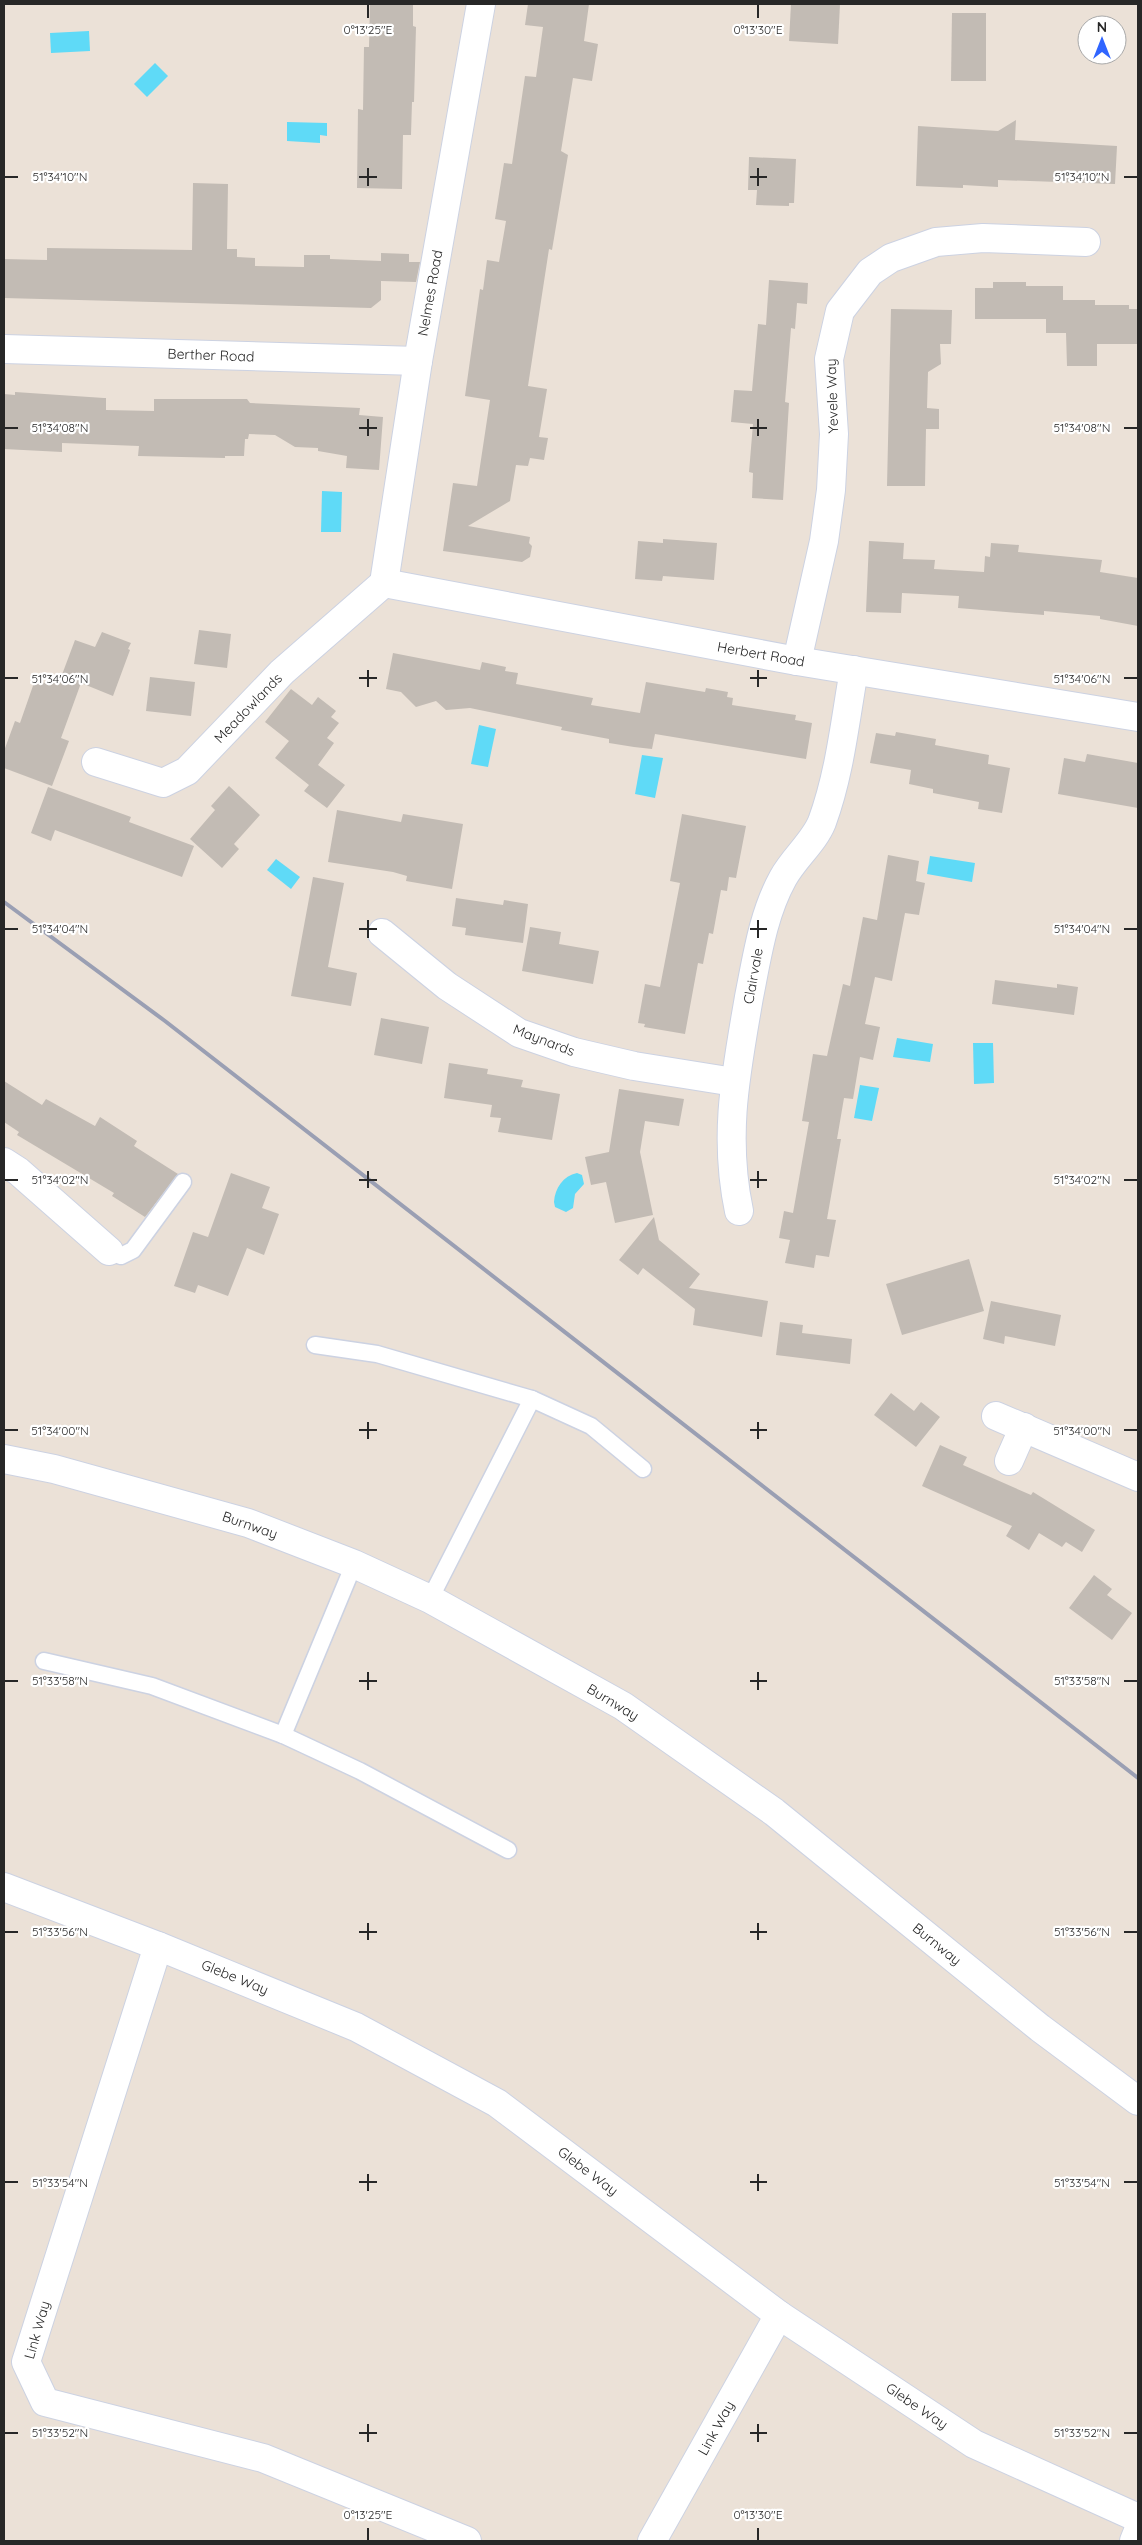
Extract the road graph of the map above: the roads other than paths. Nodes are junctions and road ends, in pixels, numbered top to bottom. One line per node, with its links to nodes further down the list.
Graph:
1 (481, 4): 4 (street, Nelmes Road)
2 (1086, 242): 6 (street, Yevele Way)
3 (4, 349): 4 (street, Berther Road)
4 (418, 361): 5 (street, Nelmes Road)
5 (384, 583): 6 (street, Herbert Road); 9 (street, Meadowlands)
6 (797, 661): 7 (street, Herbert Road)
7 (854, 670): 8 (street, Herbert Road); 11 (street, Clairvale)
8 (1138, 717)
9 (96, 762)
10 (382, 933): 11 (street, Maynards)
11 (734, 1082): 14 (street, Clairvale)
12 (4, 1162): 15 (street)
13 (182, 1182): 15 (lane)
14 (739, 1211)
15 (109, 1252)
16 (315, 1345): 17 (lane)
17 (532, 1399): 22 (lane); 25 (lane)
18 (996, 1416): 19 (street)
19 (1024, 1428): 21 (street); 23 (street)
20 (4, 1459): 24 (street, Burnway)
21 (1009, 1461)
22 (643, 1469)
23 (1138, 1477)
24 (354, 1564): 25 (street, Burnway); 27 (lane)
25 (430, 1599): 31 (street, Burnway)
26 (44, 1661): 27 (lane)
27 (283, 1735): 28 (lane)
28 (508, 1850)
29 (4, 1887): 30 (street, Glebe Way)
30 (158, 1946): 32 (street, Glebe Way); 35 (street, Link Way)
31 (1138, 2100)
32 (779, 2314): 33 (street, Glebe Way); 36 (street, Link Way)
33 (1138, 2518)
34 (1138, 2531): 37 (street)
35 (467, 2541)
36 (652, 2541)
37 (1134, 2541)

